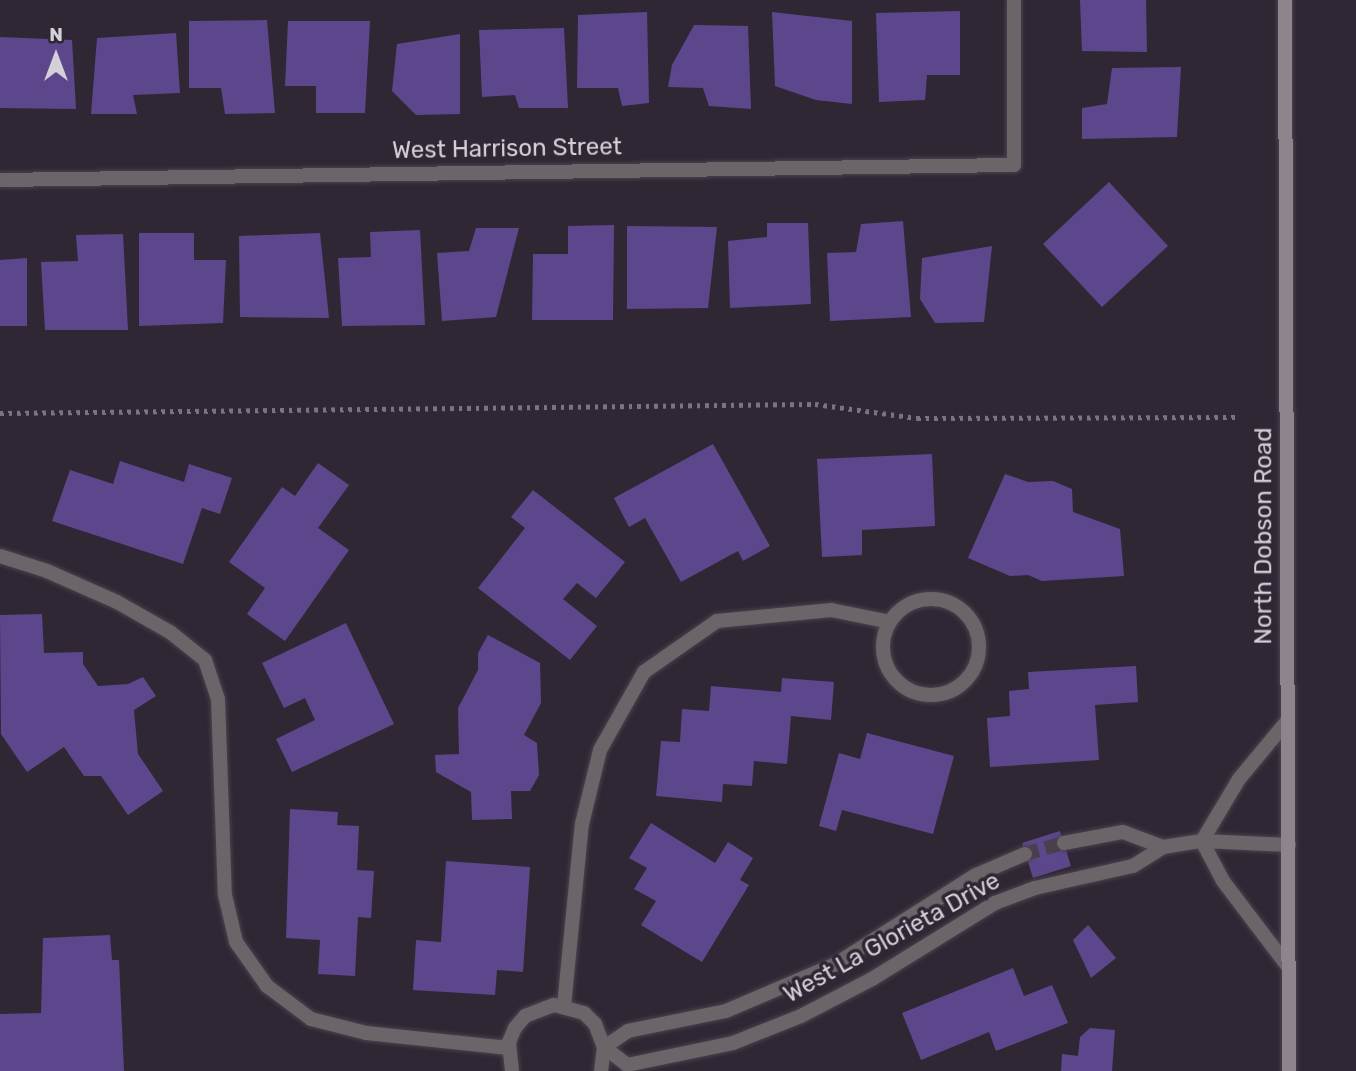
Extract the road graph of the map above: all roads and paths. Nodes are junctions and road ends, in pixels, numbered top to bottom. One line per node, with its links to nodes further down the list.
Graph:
1 (1014, 0): 3 (street, West Harrison Street)
2 (1285, 0): 8 (main road, North Dobson Road)
3 (0, 180)
4 (0, 413): 5 (path)
5 (1235, 417)
6 (0, 556): 17 (street)
7 (890, 622): 7 (street); 15 (street)
8 (1288, 720): 9 (street); 11 (main road, North Dobson Road)
9 (1202, 841): 11 (street, West La Glorieta Drive); 12 (street, West La Glorieta Drive); 14 (street)
10 (1064, 843): 12 (street, West La Glorieta Drive)
11 (1289, 845): 14 (main road, North Dobson Road)
12 (1163, 846): 16 (street, West La Glorieta Drive)
13 (1026, 854): 16 (street, West La Glorieta Drive)
14 (1289, 968): 20 (main road, North Dobson Road)
15 (564, 1006): 16 (street); 17 (street)
16 (604, 1047): 19 (street)
17 (509, 1048): 18 (street)
18 (512, 1071)
19 (601, 1071)
20 (1289, 1071)

